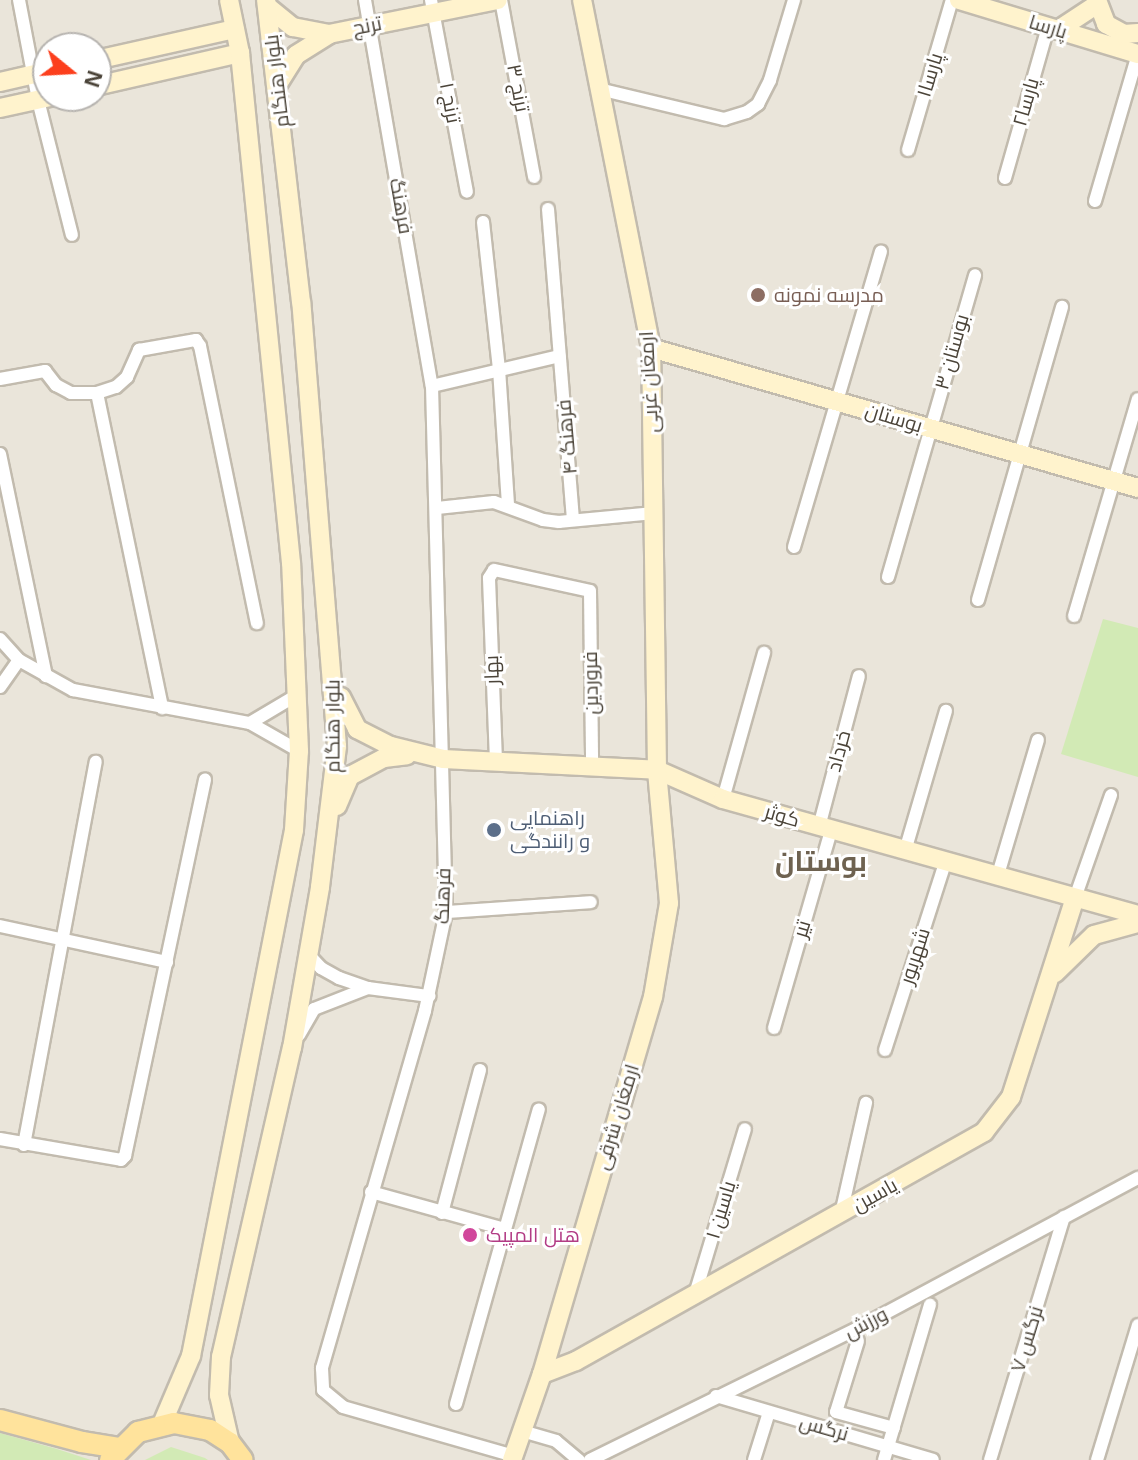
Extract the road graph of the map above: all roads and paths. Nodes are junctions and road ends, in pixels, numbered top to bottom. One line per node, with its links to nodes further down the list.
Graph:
1 (19, 0): 18 (street)
2 (229, 0): 14 (street, بلوار هنگام)
3 (365, 0): 12 (street, فرهنگ)
4 (500, 0): 11 (street, ترنج); 32 (street, ترنج ۳)
5 (582, 0): 27 (street, ارمغان غربی)
6 (794, 0): 27 (street)
7 (952, 0): 31 (street, پارسا۱)
8 (959, 0): 13 (street, پارسا)
9 (1096, 2): 13 (street); 15 (street)
10 (267, 4): 16 (street); 26 (street, بلوار هنگام)
11 (432, 6): 12 (street, ترنج); 34 (street, ترنج ۱)
12 (369, 26): 16 (street, ترنج); 46 (street, فرهنگ)
13 (1053, 28): 20 (street, پارسا); 33 (street, پارسا۲)
14 (235, 29): 17 (street); 19 (street, بلوار هنگام)
15 (1138, 33)
16 (329, 34): 26 (street)
17 (192, 39): 21 (street); 22 (street)
18 (32, 43)
19 (240, 53): 22 (street); 51 (street, بلوار هنگام)
20 (1138, 54): 35 (street)
21 (112, 56)
22 (201, 62): 25 (street)
23 (32, 75): 24 (street)
24 (0, 82)
25 (112, 82)
26 (278, 84): 48 (street, بلوار هنگام)
27 (599, 89): 42 (street, ارمغان غربی)
28 (32, 101): 29 (street)
29 (0, 108)
30 (50, 112): 38 (street)
31 (908, 150)
32 (534, 177)
33 (1005, 178)
34 (467, 192)
35 (1095, 201)
36 (548, 209): 43 (street, فرهنگ ۴)
37 (483, 222): 44 (street)
38 (72, 235)
39 (881, 252): 50 (street)
40 (975, 275): 52 (street, بوستان ۳)
41 (1062, 307): 54 (street)
42 (651, 348): 50 (street, بوستان); 59 (street, ارمغان غربی)
43 (560, 356): 44 (street); 60 (street, فرهنگ ۴)
44 (499, 369): 46 (street); 57 (street)
45 (0, 379): 47 (street)
46 (432, 386): 58 (street, فرهنگ)
47 (97, 393): 66 (street); 75 (street)
48 (309, 399): 51 (street); 72 (street, بلوار هنگام)
49 (1138, 399): 55 (street)
50 (834, 400): 52 (street, بوستان); 61 (street)
51 (275, 403): 74 (street, بلوار هنگام)
52 (929, 428): 54 (street, بوستان); 62 (street, بوستان ۳)
53 (0, 454): 70 (street)
54 (1019, 454): 55 (street, بوستان); 64 (street)
55 (1113, 481): 56 (street, بوستان); 65 (street)
56 (1138, 488)
57 (508, 505): 58 (street); 60 (street)
58 (437, 508): 81 (street, فرهنگ)
59 (654, 513): 60 (street); 85 (street, ارمغان غربی)
60 (573, 519)
61 (794, 547)
62 (888, 577)
63 (589, 599): 82 (street, بهار); 84 (street, فروردین)
64 (978, 600)
65 (1074, 616)
66 (257, 623)
67 (0, 639): 69 (street)
68 (764, 653): 88 (street)
69 (19, 660): 70 (street); 73 (street)
70 (46, 676): 75 (street)
71 (859, 676): 89 (street, خرداد)
72 (334, 679): 80 (street, کوثر); 90 (street, بلوار هنگام)
73 (1, 689)
74 (297, 695): 77 (street); 79 (street, بلوار هنگام)
75 (162, 708): 77 (street)
76 (946, 711): 91 (street)
77 (250, 723): 79 (street)
78 (1038, 740): 93 (street)
79 (299, 751): 117 (street, بلوار هنگام)
80 (422, 754): 81 (street, کوثر); 90 (street, کوثر)
81 (443, 759): 82 (street, کوثر); 96 (street, فرهنگ)
82 (496, 761): 84 (street, کوثر)
83 (96, 762): 100 (street)
84 (592, 767): 85 (street, کوثر)
85 (657, 770): 88 (street, کوثر); 127 (street, ارمغان شرقی)
86 (205, 779): 102 (street)
87 (1111, 795): 94 (street)
88 (723, 799): 89 (street, کوثر)
89 (825, 828): 91 (street, کوثر); 106 (street, تیر)
90 (328, 833): 101 (street, بلوار هنگام)
91 (905, 851): 92 (street, کوثر)
92 (945, 863): 93 (street, کوثر); 108 (street, شهریور)
93 (997, 878): 94 (street, کوثر)
94 (1075, 898): 97 (street, کوثر); 103 (street, یاسین)
95 (591, 902): 96 (street)
96 (446, 912): 105 (street, فرهنگ)
97 (1138, 915)
98 (1138, 923): 103 (street)
99 (0, 926): 100 (street)
100 (63, 940): 102 (street); 114 (street)
101 (308, 954): 104 (street); 107 (street, بلوار هنگام)
102 (167, 962): 114 (street)
103 (1048, 982): 119 (street, یاسین)
104 (368, 988): 105 (street); 107 (street)
105 (429, 996): 116 (street, فرهنگ)
106 (774, 1028)
107 (292, 1048): 120 (street, بلوار هنگام)
108 (885, 1050)
109 (480, 1070): 118 (street)
110 (866, 1103): 119 (street)
111 (539, 1109): 122 (street)
112 (745, 1129): 123 (street, یاسین ۱)
113 (0, 1139): 114 (street)
114 (24, 1145)
115 (1138, 1178): 121 (street, ورزش)
116 (371, 1192): 118 (street); 139 (street, فرهنگ)
117 (221, 1209): 120 (street); 132 (street, بلوار هنگام)
118 (442, 1213): 122 (street)
119 (841, 1214): 123 (street, یاسین)
120 (254, 1215): 135 (street, بلوار هنگام)
121 (1064, 1217): 128 (street, ورزش); 146 (street, نرگس ۷)
122 (504, 1229): 129 (street)
123 (696, 1291): 127 (street, یاسین)
124 (930, 1305): 133 (street)
125 (1138, 1325): 147 (street)
126 (858, 1341): 133 (street)
127 (542, 1374): 134 (street, ارمغان شرقی)
128 (716, 1396): 130 (street, نرگس); 136 (street, ورزش)
129 (456, 1404)
130 (769, 1412): 137 (street, نرگس); 144 (street)
131 (0, 1420): 138 (main road)
132 (162, 1424): 135 (main road); 138 (main road)
133 (894, 1428): 137 (street)
134 (522, 1431): 139 (street, ارمغان شرقی); 141 (street)
135 (230, 1443): 140 (main road)
136 (619, 1446): 142 (street, ورزش); 143 (street)
137 (886, 1453): 145 (street, نرگس)
138 (115, 1454)
139 (513, 1458)
140 (243, 1460)
141 (579, 1460)
142 (590, 1460)
143 (615, 1460)
144 (754, 1460)
145 (933, 1460)
146 (990, 1460)
147 (1097, 1460)

